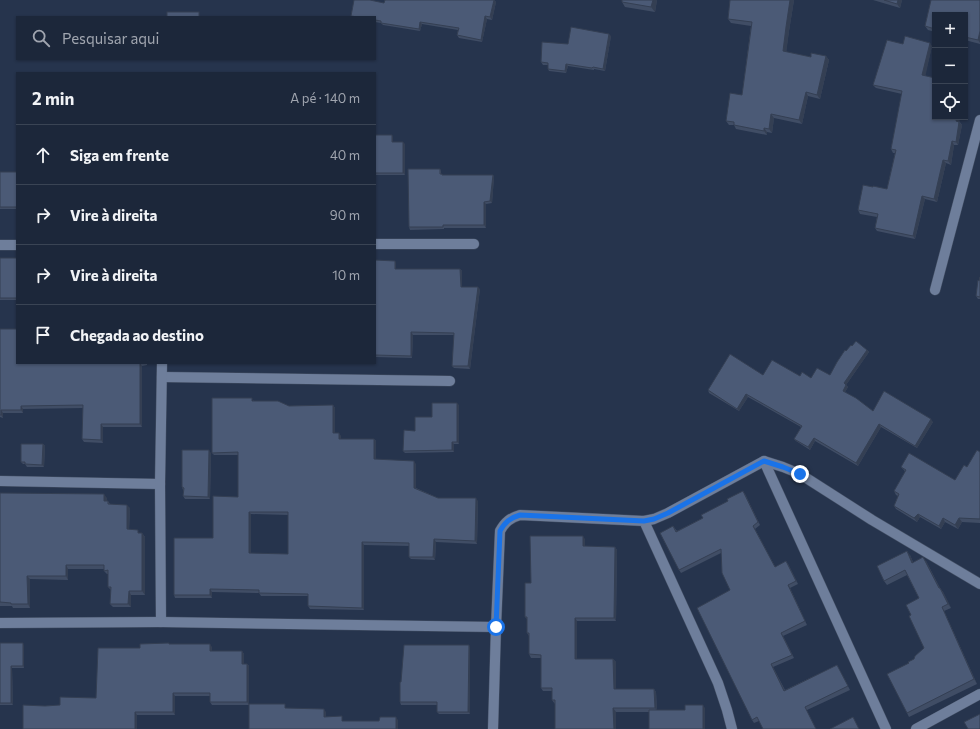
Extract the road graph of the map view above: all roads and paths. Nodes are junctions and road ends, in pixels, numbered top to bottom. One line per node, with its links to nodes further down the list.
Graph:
1 (980, 120): 6 (street)
2 (16, 244): 5 (street)
3 (376, 244): 4 (street)
4 (474, 244)
5 (0, 245)
6 (935, 290)
7 (162, 364): 8 (street)
8 (162, 377): 9 (street); 12 (street)
9 (450, 381)
10 (764, 461): 13 (street); 14 (street); 21 (street)
11 (0, 481): 12 (street)
12 (160, 484): 15 (street)
13 (644, 521): 17 (street); 20 (street)
14 (980, 584)
15 (161, 622): 16 (street); 17 (street)
16 (0, 624)
17 (496, 627): 19 (street)
18 (980, 694): 22 (street)
19 (493, 729)
20 (732, 729)
21 (886, 729)
22 (916, 729)

